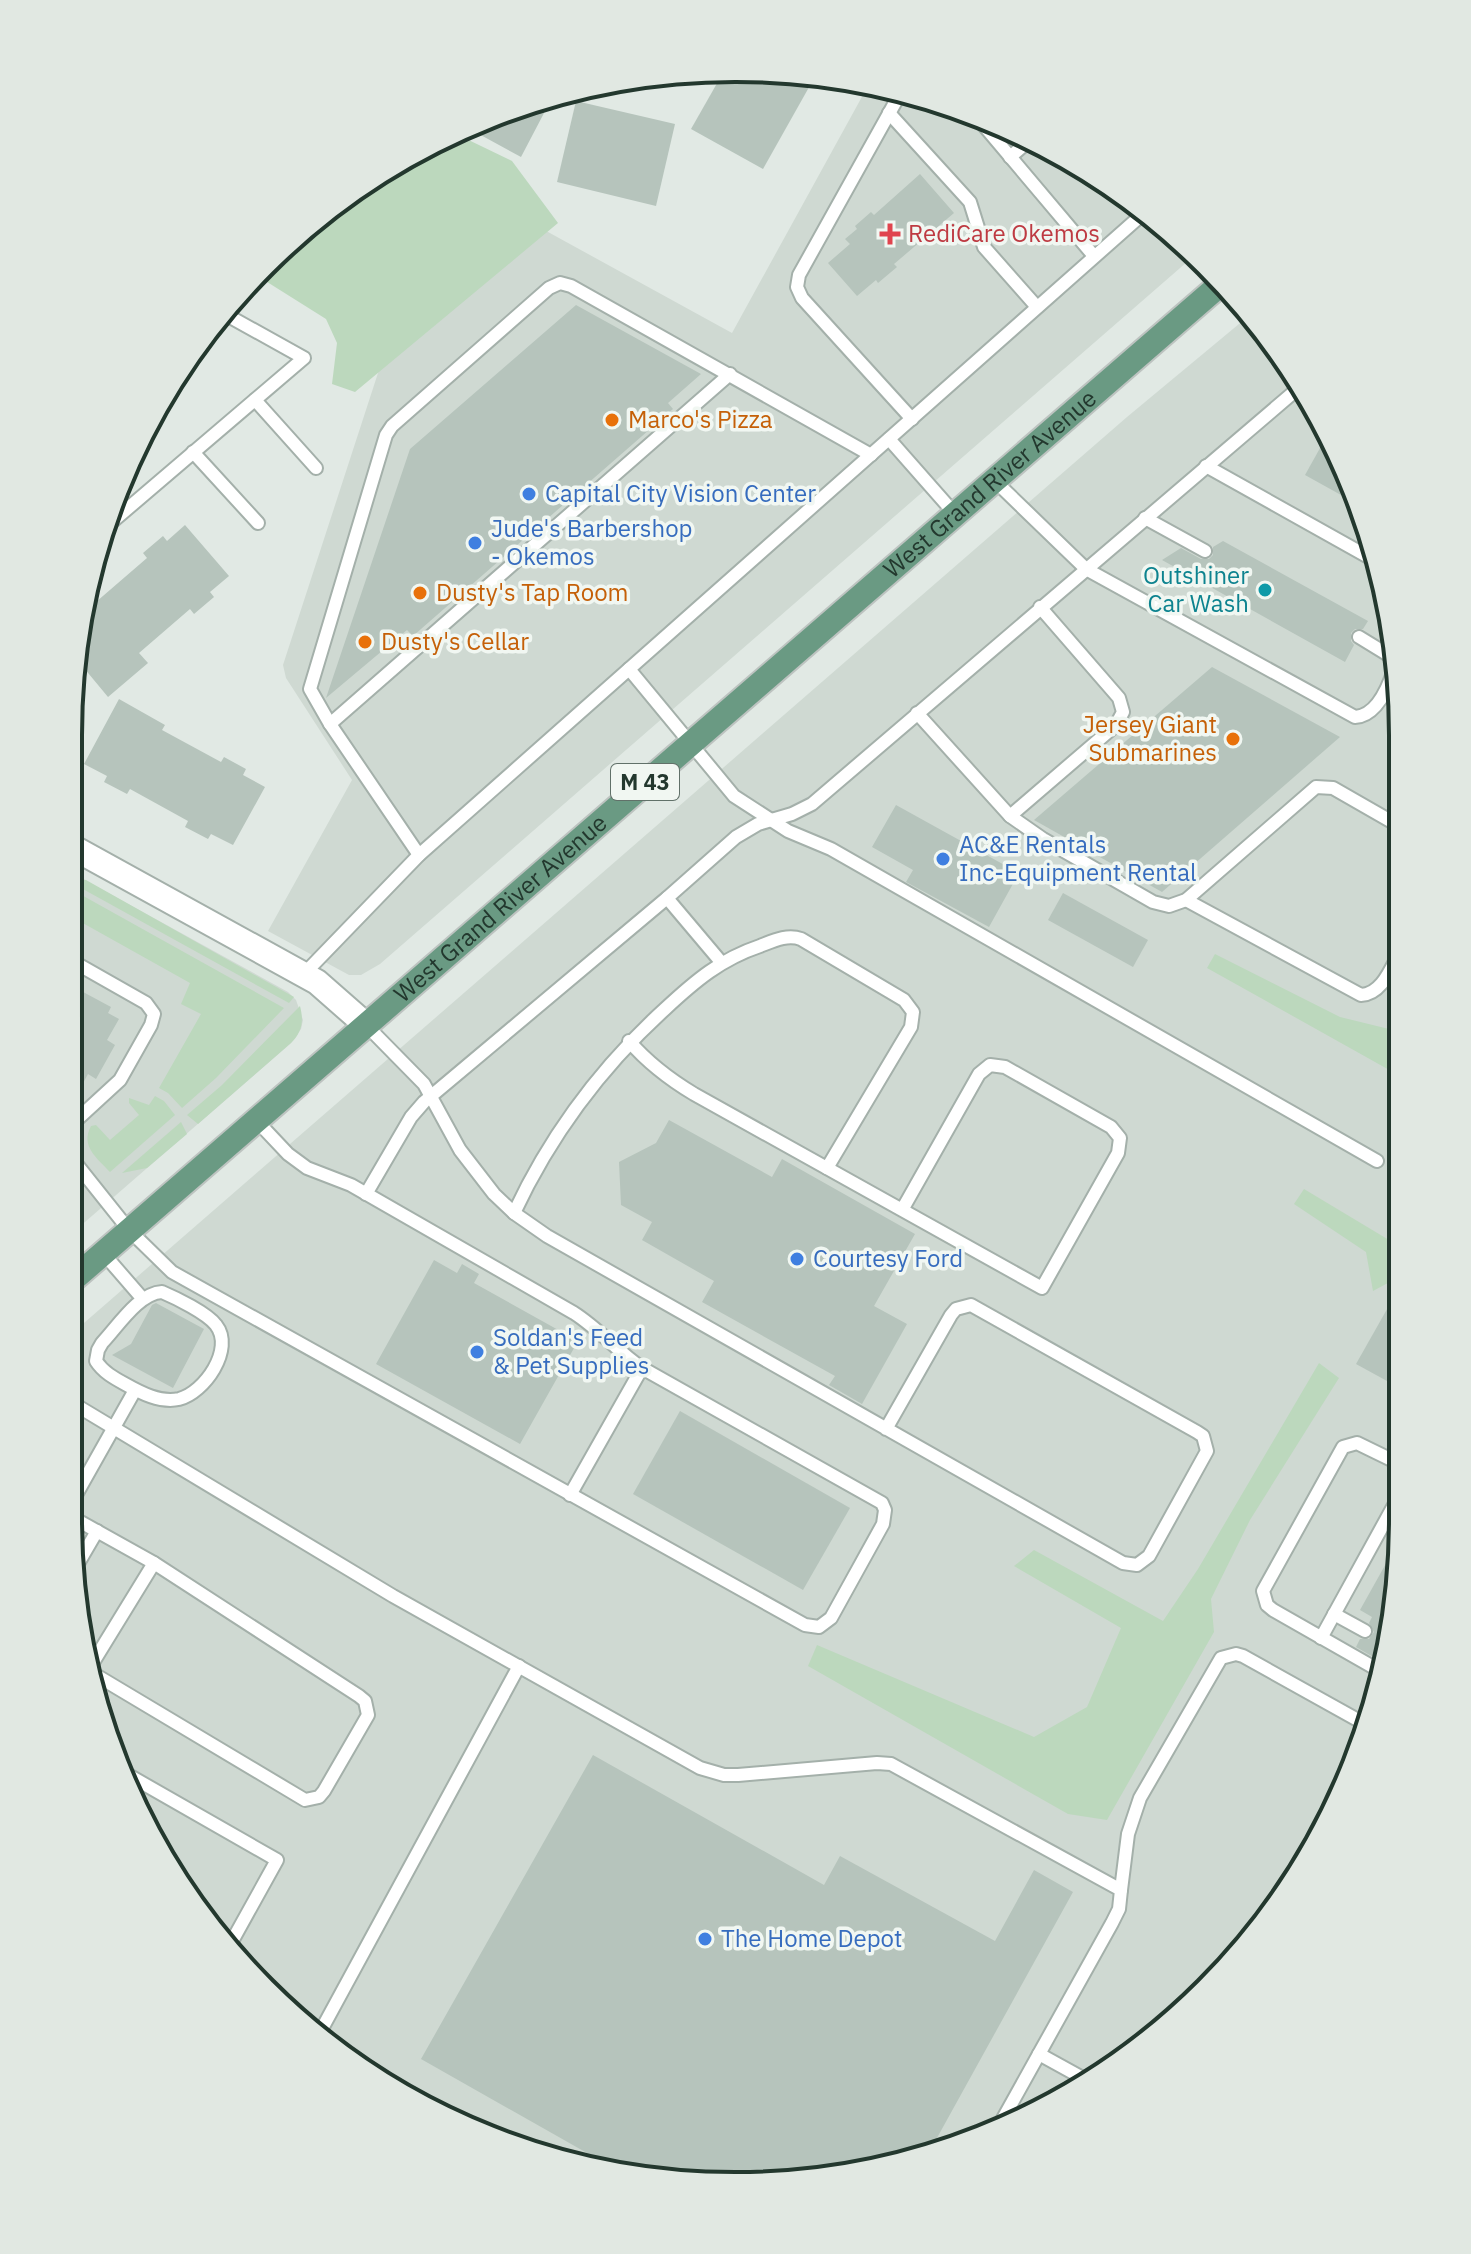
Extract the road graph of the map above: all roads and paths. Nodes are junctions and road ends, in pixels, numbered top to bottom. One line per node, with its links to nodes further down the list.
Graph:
1 (895, 102): 2 (lane)
2 (889, 113): 9 (lane); 14 (lane)
3 (991, 134): 5 (lane)
4 (1021, 147): 5 (lane)
5 (1010, 157): 7 (lane)
6 (1136, 220): 7 (lane)
7 (1094, 256): 9 (lane)
8 (1214, 290): 20 (main road, West Grand River Avenue / M 43)
9 (1037, 307): 14 (lane)
10 (233, 319): 13 (lane)
11 (730, 374): 17 (lane); 34 (lane); 34 (lane)
12 (1292, 394): 18 (lane)
13 (255, 400): 16 (lane); 19 (lane)
14 (912, 419): 15 (lane)
15 (889, 439): 17 (lane); 22 (lane)
16 (193, 452): 21 (lane); 24 (lane)
17 (871, 455): 31 (lane)
18 (1206, 466): 23 (lane); 26 (lane)
19 (316, 468)
20 (994, 480): 22 (main road, West Grand River Avenue / M 43); 27 (lane)
21 (121, 514)
22 (955, 514): 35 (main road, West Grand River Avenue / M 43)
23 (1145, 518): 25 (lane); 27 (lane)
24 (258, 523)
25 (1205, 551)
26 (1363, 554)
27 (1086, 569): 28 (lane); 32 (lane)
28 (1040, 607): 33 (lane); 36 (lane)
29 (1359, 637): 30 (lane)
30 (1383, 652)
31 (629, 669): 35 (lane); 40 (lane)
32 (1387, 683)
33 (917, 713): 36 (lane); 37 (lane)
34 (330, 724): 40 (lane)
35 (690, 743): 37 (lane); 47 (main road, West Grand River Avenue / M 43)
36 (1010, 816): 42 (lane)
37 (769, 820): 41 (lane); 52 (lane)
38 (1389, 820): 42 (lane)
39 (82, 852): 46 (street)
40 (419, 855): 46 (lane)
41 (667, 898): 43 (lane); 49 (lane)
42 (1186, 900): 45 (lane)
43 (721, 962): 48 (lane); 53 (lane)
44 (82, 967): 50 (lane)
45 (1389, 971)
46 (304, 974): 47 (street)
47 (366, 1025): 49 (lane); 51 (main road, West Grand River Avenue / M 43)
48 (629, 1041): 53 (lane); 57 (lane)
49 (431, 1096): 55 (lane); 57 (lane)
50 (82, 1115)
51 (256, 1120): 55 (lane); 58 (main road, West Grand River Avenue / M 43)
52 (1377, 1161)
53 (827, 1168): 56 (lane)
54 (82, 1171): 58 (lane)
55 (366, 1194): 62 (lane)
56 (902, 1210): 56 (lane)
57 (514, 1213): 66 (lane)
58 (129, 1230): 59 (main road, West Grand River Avenue / M 43); 69 (lane)
59 (103, 1253): 60 (main road, West Grand River Avenue / M 43); 61 (lane)
60 (82, 1271)
61 (142, 1298): 63 (lane); 63 (lane)
62 (642, 1368): 69 (lane); 69 (lane)
63 (135, 1390): 65 (lane)
64 (82, 1409): 65 (lane)
65 (114, 1427): 68 (lane); 79 (lane)
66 (886, 1429): 66 (lane)
67 (1389, 1459): 77 (lane)
68 (82, 1484)
69 (570, 1495)
70 (1389, 1514): 75 (lane)
71 (82, 1523): 72 (lane)
72 (97, 1531): 73 (lane); 74 (lane)
73 (83, 1555)
74 (154, 1563): 78 (lane); 81 (lane)
75 (1334, 1614): 76 (lane); 77 (lane)
76 (1365, 1631)
77 (1321, 1638): 80 (lane)
78 (97, 1656)
79 (519, 1666): 84 (lane); 86 (lane)
80 (1372, 1666)
81 (102, 1679)
82 (1357, 1720): 84 (lane)
83 (137, 1780): 85 (lane)
84 (1121, 1890): 87 (lane)
85 (234, 1937)
86 (324, 2025)
87 (1039, 2054): 88 (lane); 89 (lane)
88 (1077, 2075)
89 (1006, 2113)

